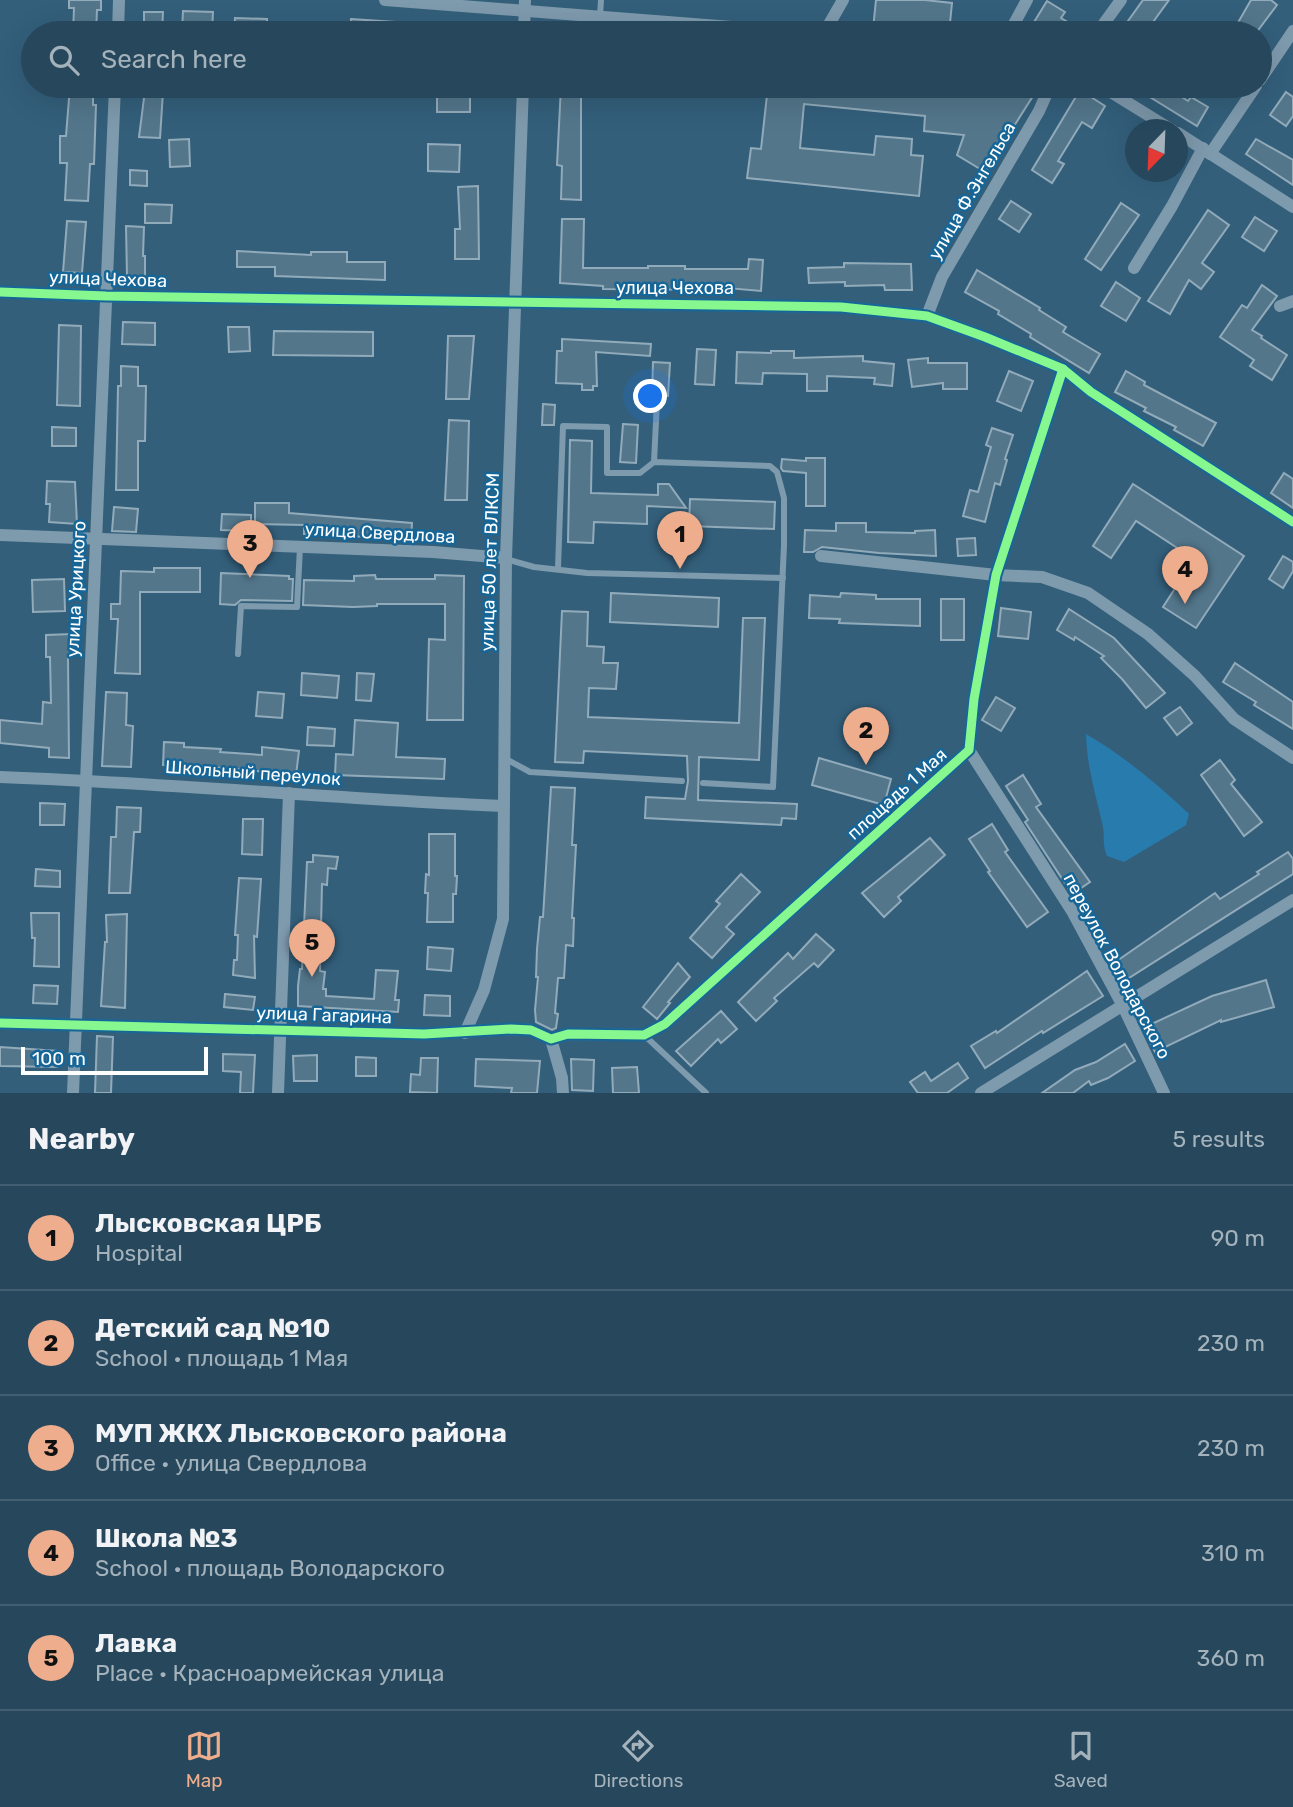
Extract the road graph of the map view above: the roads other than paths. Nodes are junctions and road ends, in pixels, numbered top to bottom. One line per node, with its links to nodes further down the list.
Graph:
1 (119, 0): 9 (street)
2 (385, 0): 7 (street)
3 (601, 0): 8 (lane)
4 (843, 0): 11 (street)
5 (1027, 0): 12 (street)
6 (1121, 0): 13 (street)
7 (525, 5): 8 (street)
8 (600, 16): 10 (street)
9 (118, 21)
10 (661, 21)
11 (831, 21)
12 (1016, 21)
13 (1106, 21)
14 (1293, 31): 15 (street)
15 (1272, 62)
16 (114, 98): 27 (street, улица Урицкого)
17 (523, 98): 28 (street, улица 50 лет ВЛКСМ)
18 (1045, 98): 29 (street, улица Ф.Энгельса)
19 (1120, 98): 21 (street)
20 (1247, 98): 23 (street)
21 (1154, 119)
22 (1188, 139): 23 (street)
23 (1207, 151): 24 (street); 25 (street)
24 (1293, 207)
25 (1134, 268)
26 (0, 292): 27 (street, улица Чехова)
27 (106, 296): 28 (street, улица Чехова); 35 (street, улица Урицкого)
28 (516, 302): 29 (street, улица Чехова); 38 (street, улица 50 лет ВЛКСМ)
29 (927, 316): 30 (street, улица Чехова)
30 (1062, 369): 33 (street, улица Чехова); 40 (street, площадь 1 Мая)
31 (657, 401): 32 (lane)
32 (654, 462): 39 (lane); 41 (lane)
33 (1293, 522)
34 (0, 536): 35 (street, улица Свердлова)
35 (96, 539): 36 (street, улица Свердлова); 47 (street, улица Урицкого)
36 (300, 547): 38 (street, улица Свердлова); 42 (lane)
37 (821, 556): 40 (street)
38 (506, 558): 39 (lane); 44 (street, улица 50 лет ВЛКСМ)
39 (558, 568): 41 (lane)
40 (996, 575): 43 (street, площадь 1 Мая); 45 (street)
41 (783, 578): 49 (lane)
42 (238, 654)
43 (969, 750): 53 (street, переулок Володарского); 58 (street, площадь 1 Мая)
44 (503, 758): 48 (lane); 51 (street, улица 50 лет ВЛКСМ)
45 (1293, 758)
46 (0, 777): 47 (street, Школьный переулок)
47 (85, 780): 50 (street, Школьный переулок); 55 (street, улица Урицкого)
48 (682, 781)
49 (703, 783)
50 (289, 793): 51 (street, Школьный переулок); 56 (street)
51 (502, 806): 57 (street, улица 50 лет ВЛКСМ)
52 (1293, 900): 53 (street)
53 (1122, 1006): 64 (street); 65 (street, переулок Володарского)
54 (0, 1023): 55 (street, улица Гагарина)
55 (75, 1027): 56 (street, улица Гагарина); 60 (street, улица Урицкого)
56 (282, 1029): 57 (street, улица Гагарина); 61 (street)
57 (465, 1033): 59 (street, улица Гагарина)
58 (644, 1035): 59 (street, улица Гагарина); 63 (lane)
59 (551, 1039): 62 (street)
60 (73, 1093)
61 (278, 1093)
62 (563, 1093)
63 (706, 1093)
64 (981, 1093)
65 (1164, 1093)

